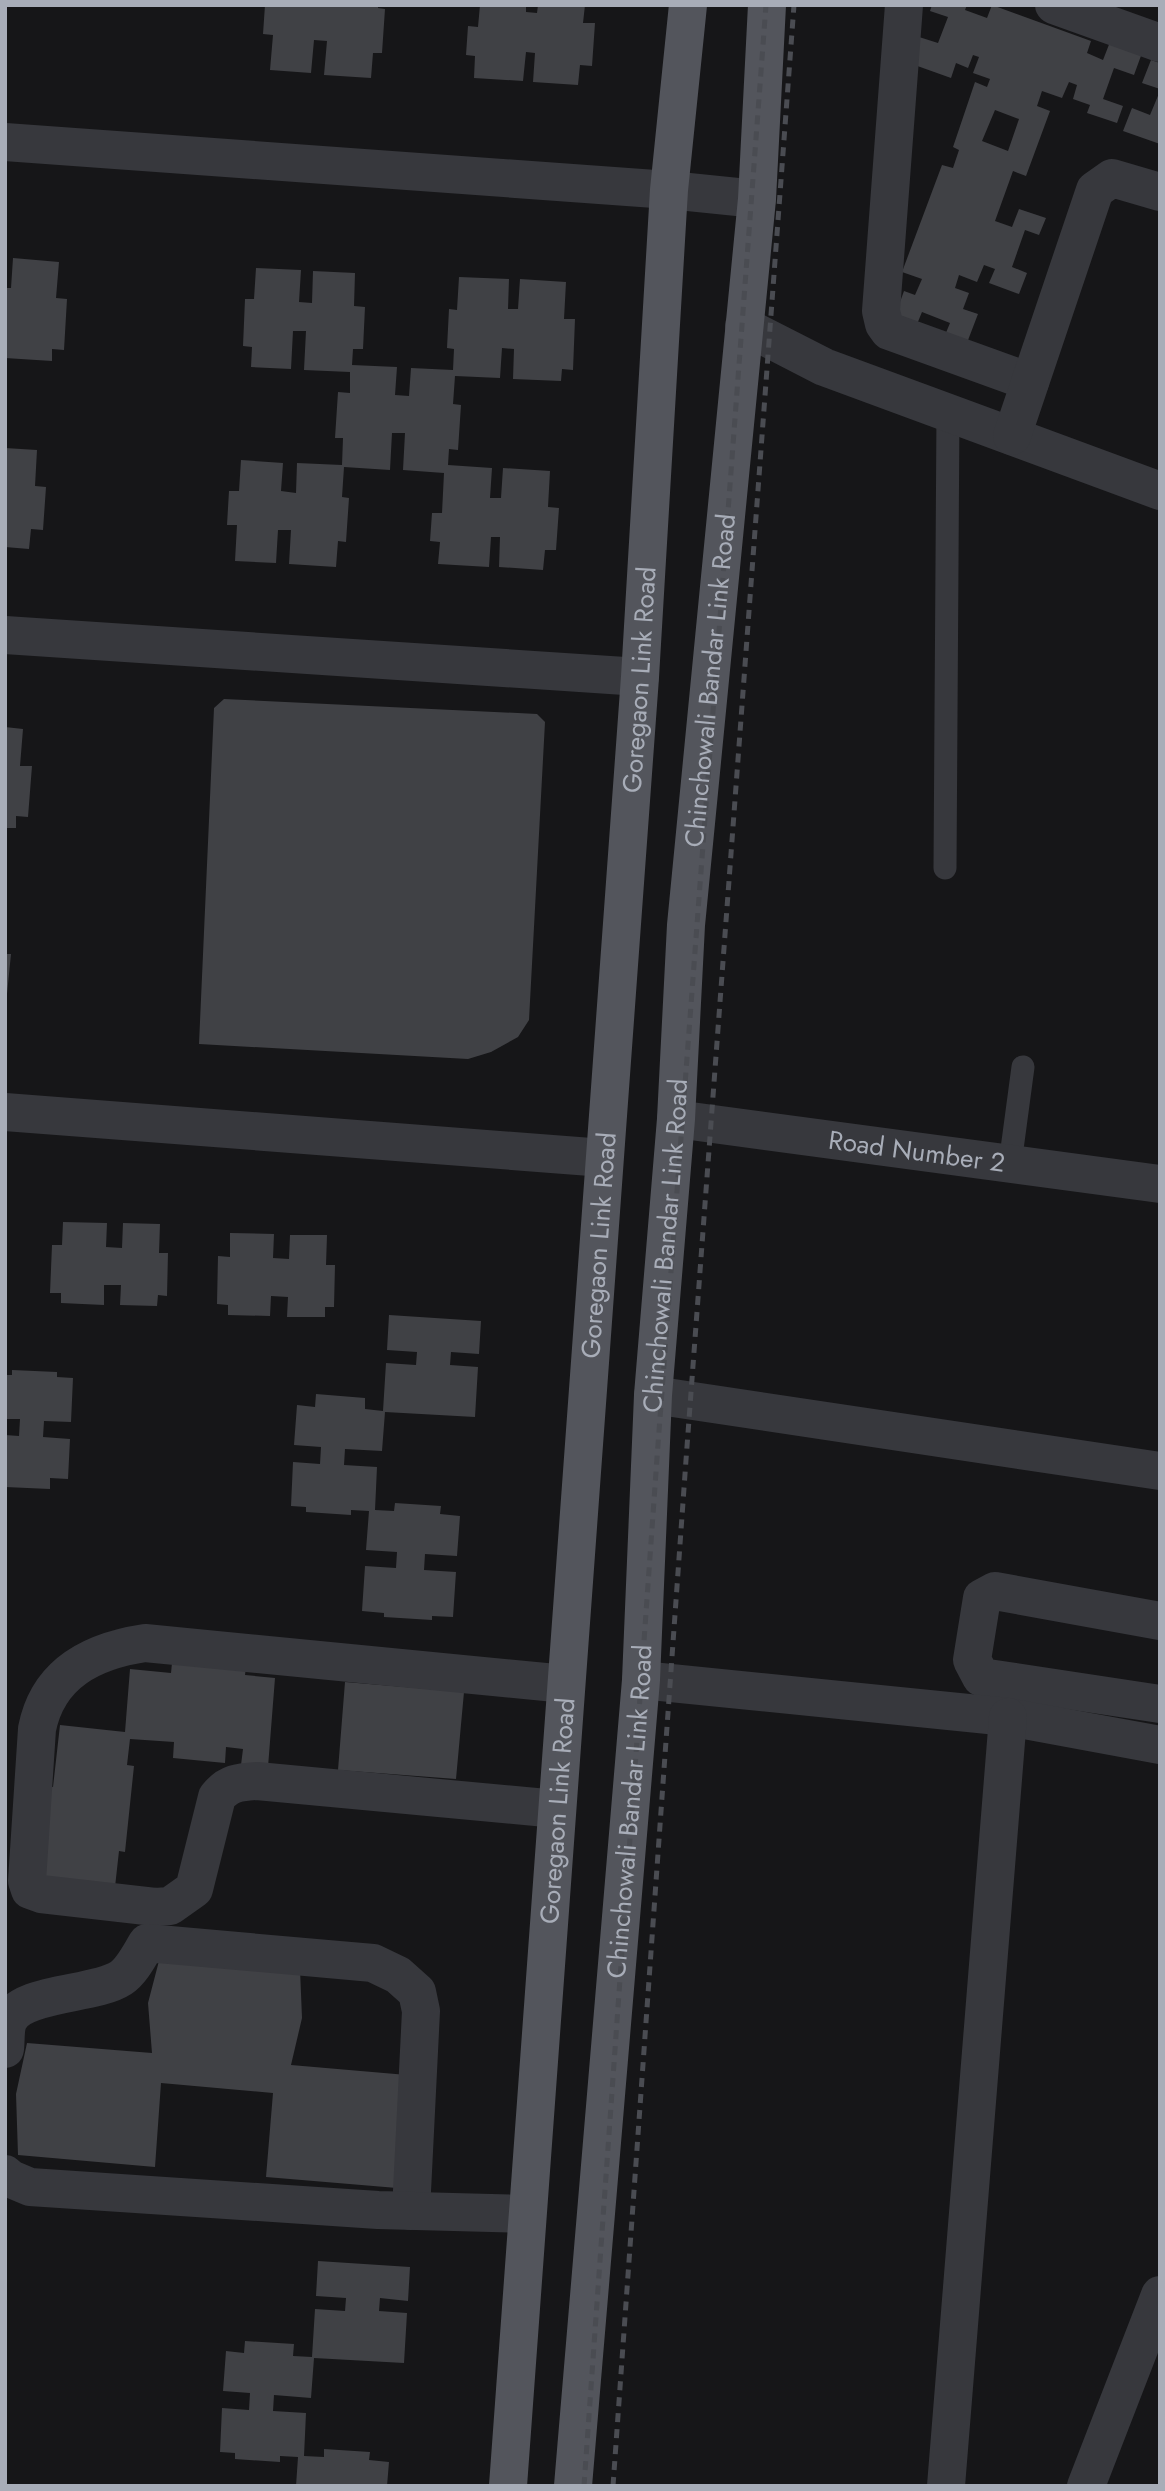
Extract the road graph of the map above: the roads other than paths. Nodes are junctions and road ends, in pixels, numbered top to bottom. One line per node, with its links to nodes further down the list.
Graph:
1 (688, 5): 7 (main road, Goregaon Link Road)
2 (767, 5): 9 (main road, Chinchowali Bandar Link Road)
3 (904, 5): 11 (street)
4 (1054, 5): 5 (street)
5 (1160, 43)
6 (5, 142): 7 (street)
7 (669, 190): 9 (street); 16 (main road, Goregaon Link Road)
8 (1160, 192): 11 (street)
9 (757, 199): 10 (main road, Chinchowali Bandar Link Road)
10 (744, 326): 12 (street); 20 (main road, Chinchowali Bandar Link Road)
11 (1030, 382): 13 (street)
12 (948, 411): 13 (street); 17 (lane)
13 (1012, 436): 14 (street)
14 (1160, 491)
15 (5, 635): 16 (street)
16 (640, 677): 21 (main road, Goregaon Link Road)
17 (944, 868)
18 (1023, 1067): 22 (lane)
19 (5, 1112): 21 (street)
20 (676, 1119): 22 (street, Road Number 2); 24 (main road, Chinchowali Bandar Link Road)
21 (604, 1158): 28 (main road, Goregaon Link Road)
22 (1010, 1164): 23 (street, Road Number 2)
23 (1160, 1184)
24 (653, 1395): 25 (street); 27 (main road, Chinchowali Bandar Link Road)
25 (1160, 1471)
26 (1160, 1621): 29 (street)
27 (641, 1680): 30 (street); 39 (main road, Chinchowali Bandar Link Road)
28 (566, 1684): 32 (main road, Goregaon Link Road); 32 (street)
29 (1160, 1704)
30 (1007, 1717): 31 (street); 40 (street)
31 (1160, 1745)
32 (557, 1809): 36 (main road, Goregaon Link Road)
33 (5, 2049): 35 (street)
34 (5, 2174): 35 (street)
35 (411, 2211): 36 (street)
36 (527, 2214): 38 (main road, Goregaon Link Road)
37 (1160, 2295): 41 (street)
38 (508, 2486)
39 (573, 2486)
40 (946, 2486)
41 (1086, 2486)

